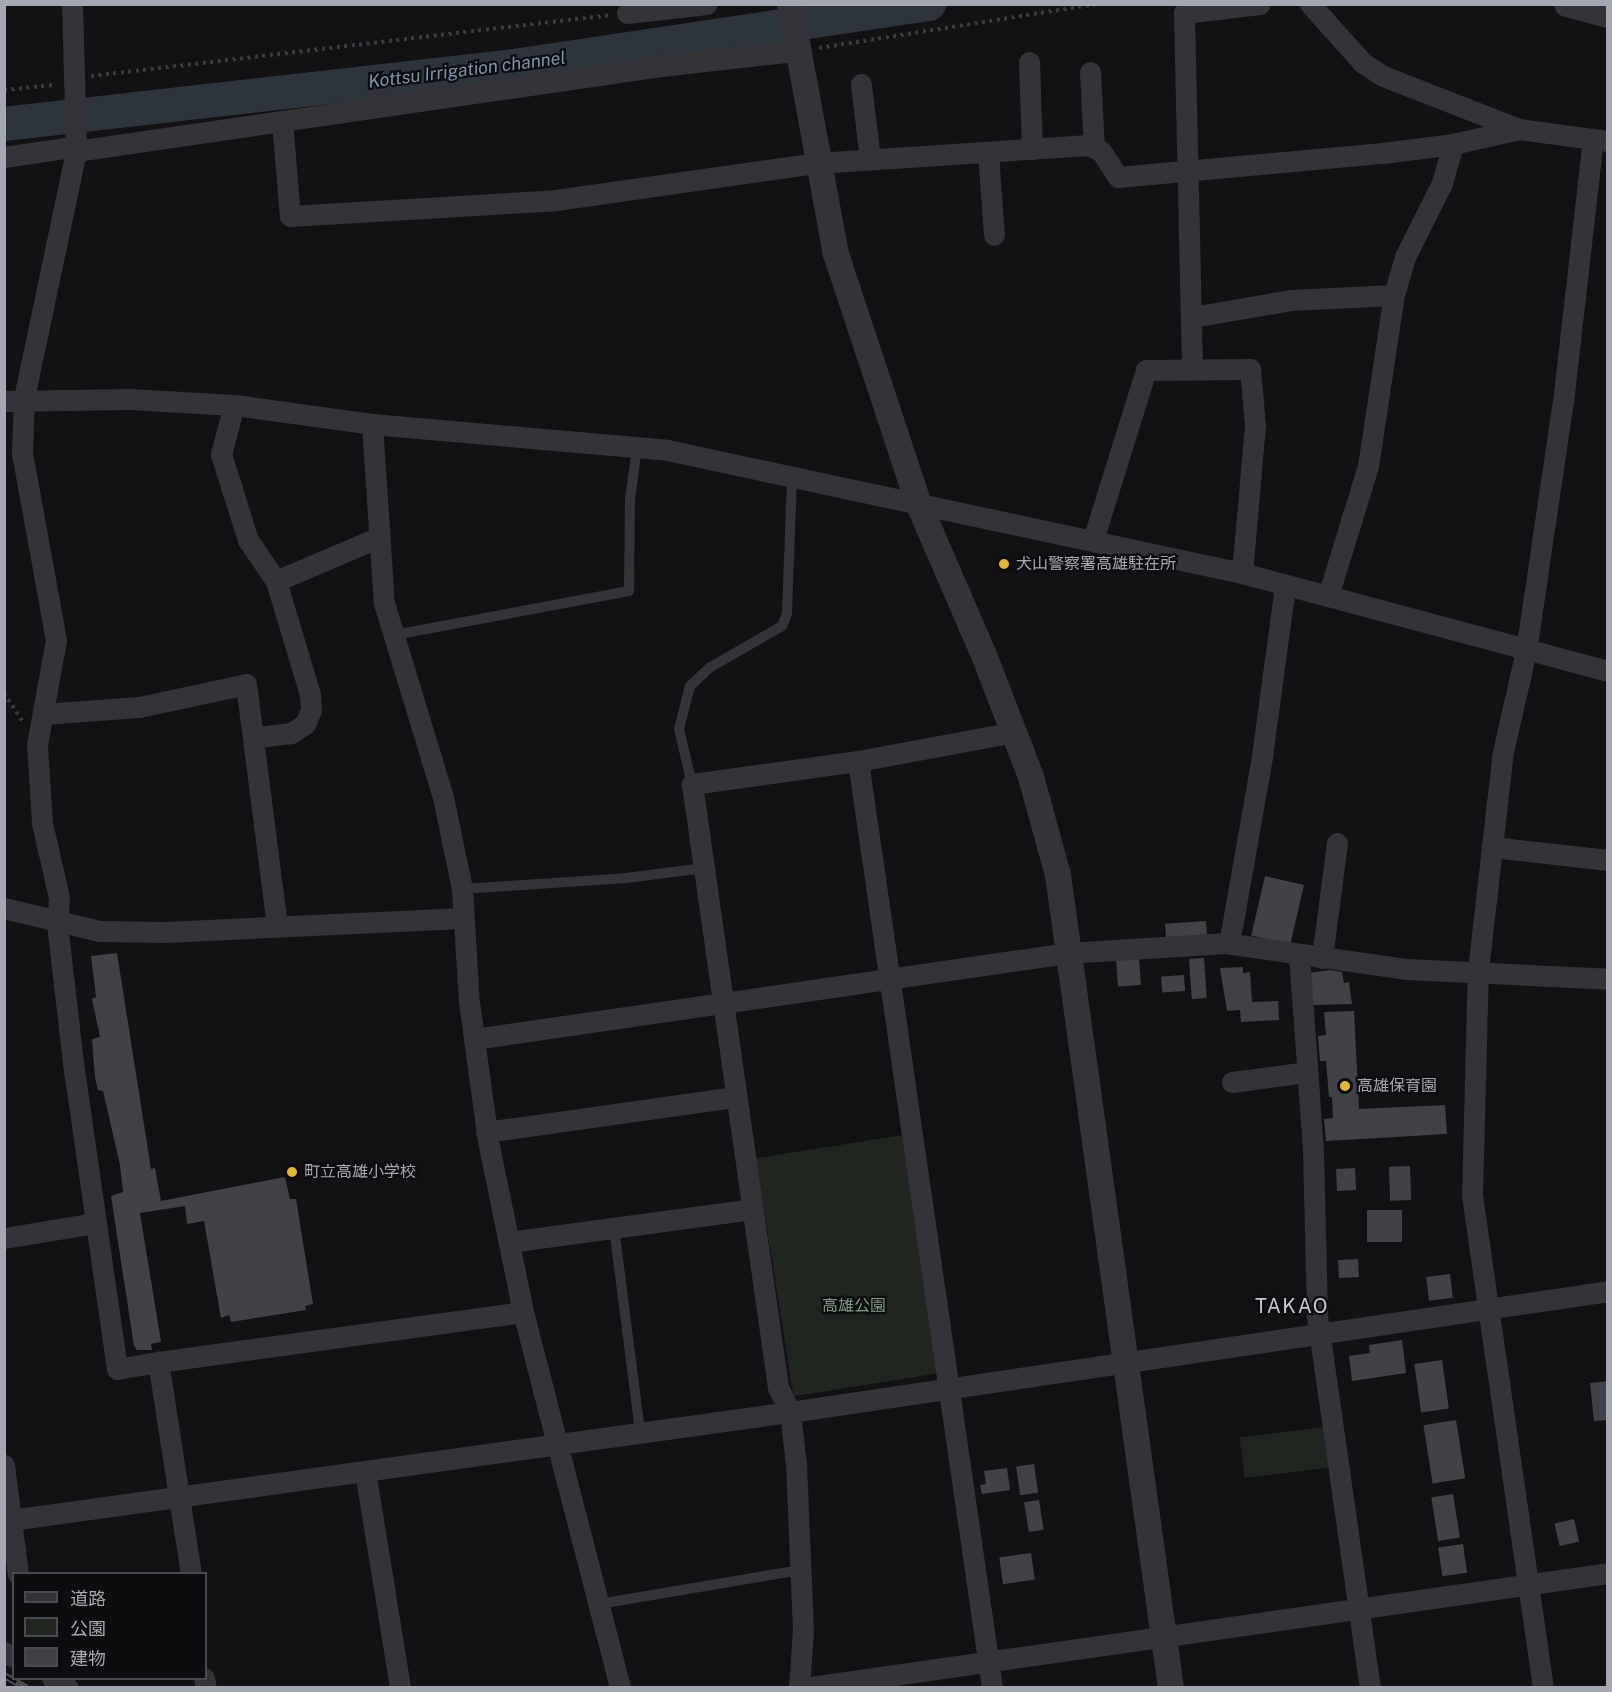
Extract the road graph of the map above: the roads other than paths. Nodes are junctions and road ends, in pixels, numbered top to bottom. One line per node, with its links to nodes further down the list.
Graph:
1 (72, 4): 16 (street)
2 (706, 4): 7 (street)
3 (1259, 4): 24 (street)
4 (1310, 4): 14 (street)
5 (1567, 4): 8 (street)
6 (790, 6): 9 (street)
7 (627, 13)
8 (1608, 15)
9 (795, 45): 13 (street); 23 (street)
10 (1029, 62): 19 (street)
11 (1090, 72): 18 (street)
12 (861, 84): 22 (street)
13 (282, 121): 16 (street); 23 (street)
14 (1519, 129): 15 (street); 17 (street)
15 (1600, 140): 42 (street)
16 (76, 142): 21 (street); 29 (street)
17 (1453, 144): 24 (street); 26 (street)
18 (1094, 148): 19 (street); 24 (street)
19 (1032, 149): 20 (street)
20 (988, 152): 22 (street); 25 (street)
21 (4, 157)
22 (870, 159): 23 (street)
23 (817, 163): 34 (street)
24 (1190, 170): 27 (street)
25 (994, 235)
26 (1394, 295): 27 (street); 40 (street)
27 (1192, 317): 28 (street)
28 (1192, 367): 36 (street); 37 (street)
29 (14, 399): 30 (street); 44 (street)
30 (234, 405): 31 (street); 38 (street)
31 (372, 423): 32 (street); 35 (street)
32 (638, 447): 33 (street); 41 (lane)
33 (792, 475): 34 (street); 48 (lane)
34 (919, 505): 36 (street); 45 (street)
35 (379, 537): 38 (street); 41 (street)
36 (1093, 540): 37 (street)
37 (1242, 573): 39 (street)
38 (276, 580): 46 (street)
39 (1285, 585): 40 (street); 58 (street)
40 (1328, 596): 42 (street)
41 (394, 635): 53 (street)
42 (1526, 651): 43 (street); 50 (street)
43 (1608, 671)
44 (43, 714): 46 (street); 56 (street)
45 (1014, 732): 47 (street); 59 (street)
46 (253, 738): 57 (street)
47 (858, 761): 48 (street); 63 (street)
48 (692, 784): 52 (street)
49 (1337, 843): 61 (street)
50 (1492, 847): 51 (street); 62 (street)
51 (1608, 861)
52 (704, 868): 53 (lane); 65 (street)
53 (462, 889): 55 (street)
54 (4, 908): 56 (street)
55 (463, 918): 57 (street); 66 (street)
56 (57, 924): 57 (street); 72 (street)
57 (277, 925)
58 (1229, 944): 59 (street); 60 (street)
59 (1067, 953): 63 (street); 80 (street)
60 (1299, 955): 61 (street); 67 (street)
61 (1322, 958): 62 (street)
62 (1478, 970): 64 (street); 77 (street)
63 (890, 976): 65 (street); 82 (street)
64 (1608, 979)
65 (722, 1000): 66 (street); 69 (street)
66 (474, 1039): 70 (street)
67 (1307, 1072): 68 (street); 79 (street)
68 (1232, 1082)
69 (736, 1097): 70 (street); 71 (street)
70 (486, 1132): 75 (street)
71 (752, 1209): 73 (street); 83 (street)
72 (96, 1223): 74 (street); 81 (street)
73 (614, 1228): 75 (street); 84 (lane)
74 (4, 1238)
75 (509, 1242): 78 (street)
76 (1608, 1292): 77 (street)
77 (1489, 1307): 79 (street); 94 (street)
78 (523, 1312): 81 (street); 85 (street)
79 (1320, 1333): 80 (street); 96 (street)
80 (1126, 1360): 82 (street); 97 (street)
81 (158, 1362): 88 (street)
82 (949, 1387): 83 (street); 98 (street)
83 (790, 1412): 84 (street); 90 (street)
84 (640, 1431): 85 (street)
85 (558, 1441): 87 (street); 95 (street)
86 (4, 1465): 89 (street)
87 (365, 1471): 88 (street); 101 (street)
88 (180, 1496): 89 (street); 92 (street)
89 (9, 1520): 91 (street)
90 (800, 1570): 95 (lane); 103 (street)
91 (18, 1572)
92 (191, 1572)
93 (1608, 1572): 94 (street)
94 (1528, 1583): 96 (street); 107 (street)
95 (599, 1604): 102 (street)
96 (1359, 1607): 97 (street); 106 (street)
97 (1163, 1634): 98 (street); 105 (street)
98 (989, 1660): 103 (street); 104 (street)
99 (55, 1680): 100 (street)
100 (68, 1688)
101 (400, 1688)
102 (620, 1688)
103 (802, 1688)
104 (992, 1688)
105 (1171, 1688)
106 (1370, 1688)
107 (1543, 1688)

